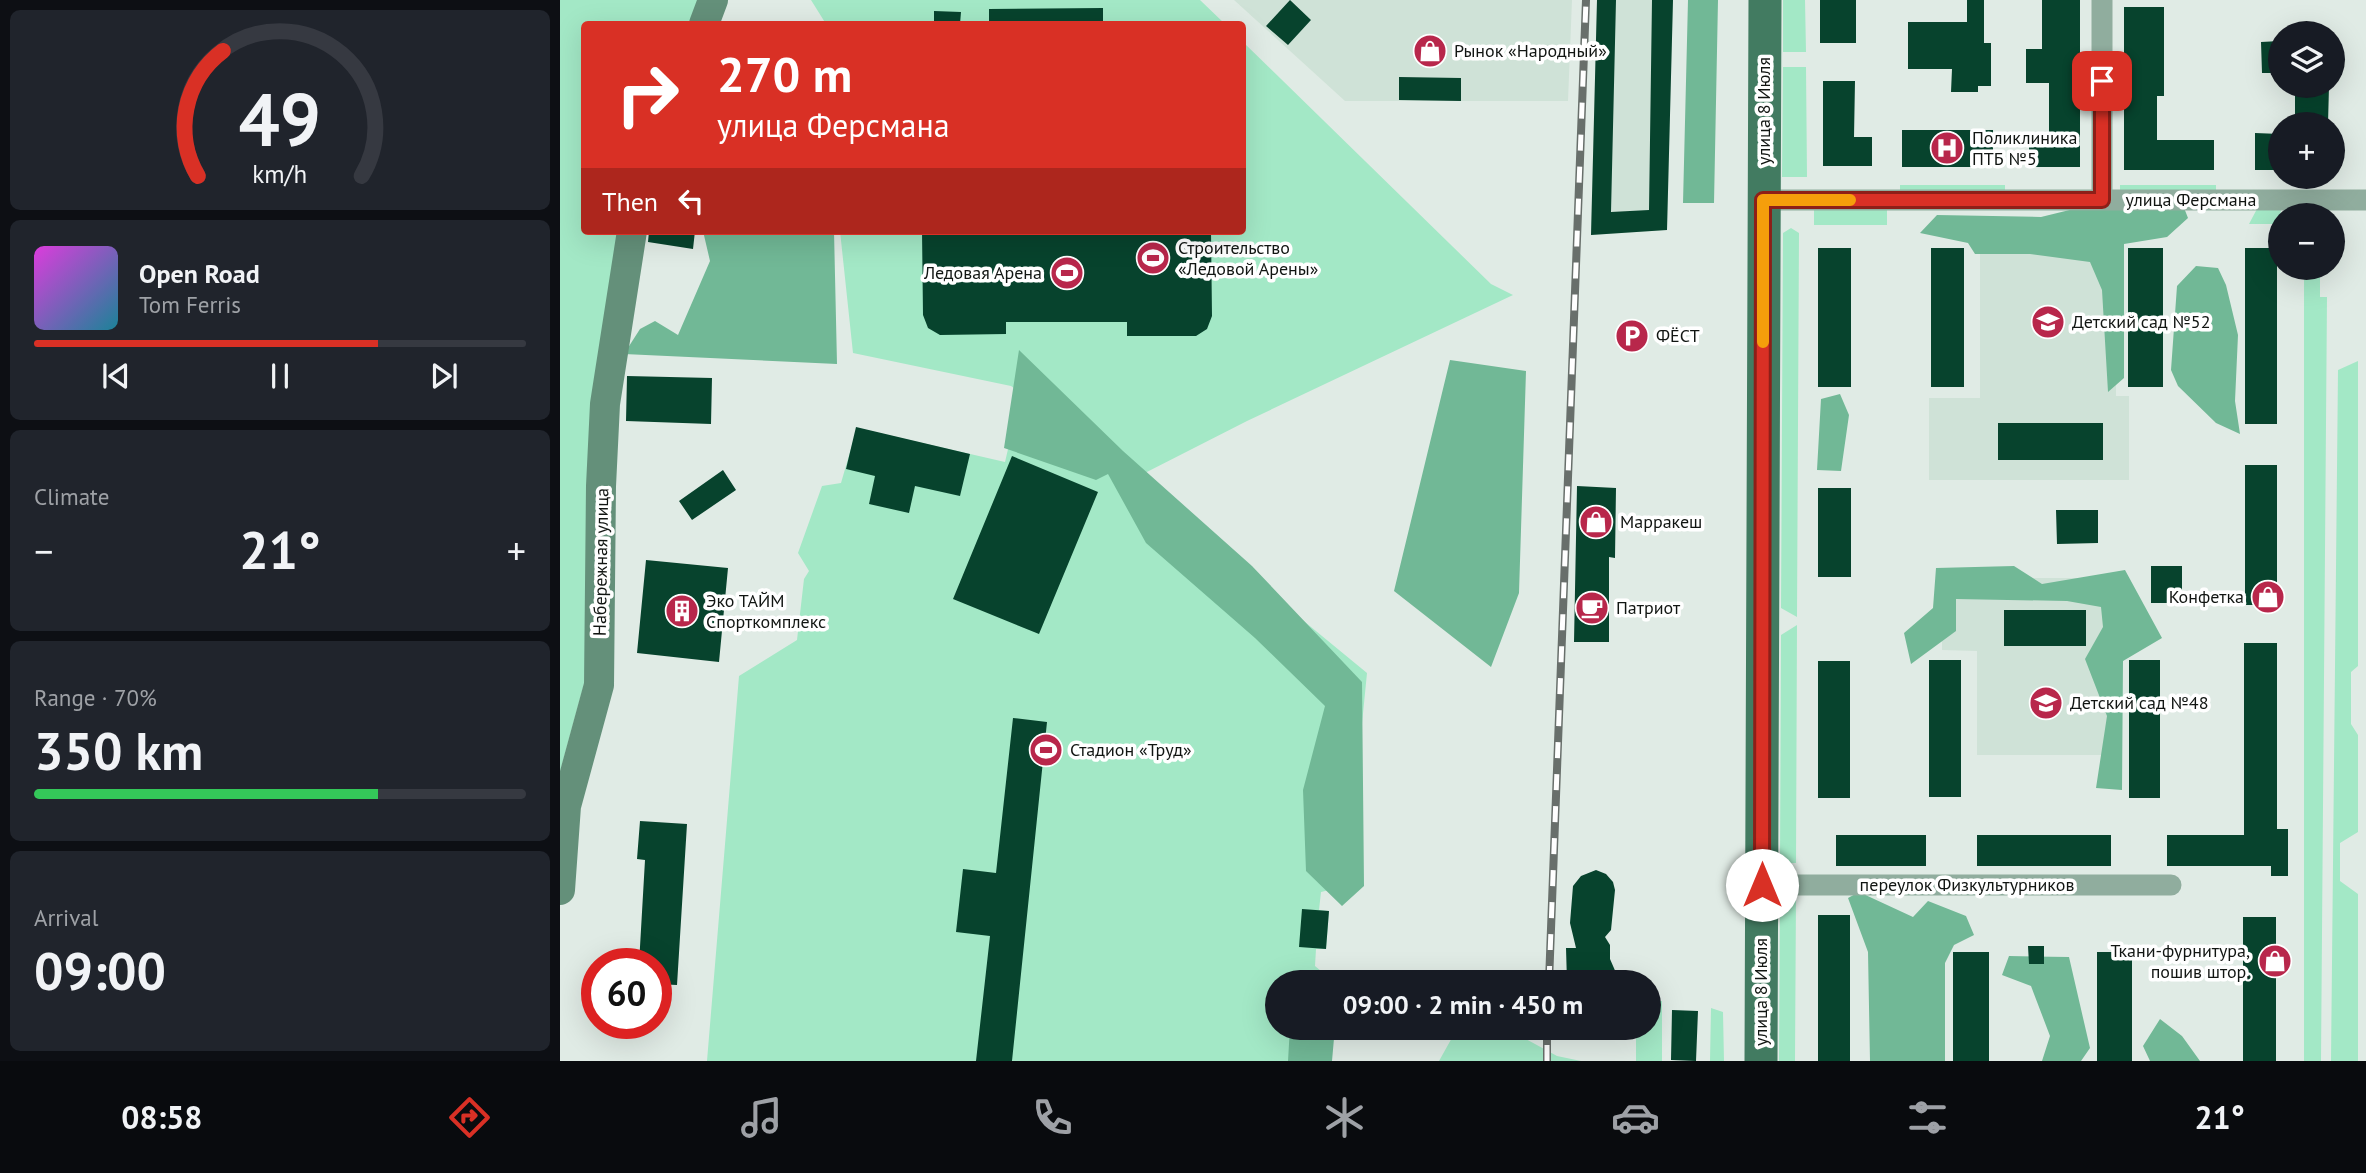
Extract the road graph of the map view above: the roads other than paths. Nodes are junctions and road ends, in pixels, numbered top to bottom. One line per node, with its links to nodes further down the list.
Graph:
1 (713, 0): 4 (street)
2 (1765, 0): 5 (main road, улица 8 Июля)
3 (2102, 0): 6 (street)
4 (705, 21)
5 (1763, 200): 6 (street, улица Ферсмана); 9 (main road, улица 8 Июля)
6 (2102, 200): 7 (street, улица Ферсмана)
7 (2366, 200)
8 (631, 235): 11 (street, Набережная улица)
9 (1762, 885): 10 (street, переулок Физкультурников); 12 (main road, улица 8 Июля)
10 (2171, 885)
11 (560, 890)
12 (1761, 1061)

